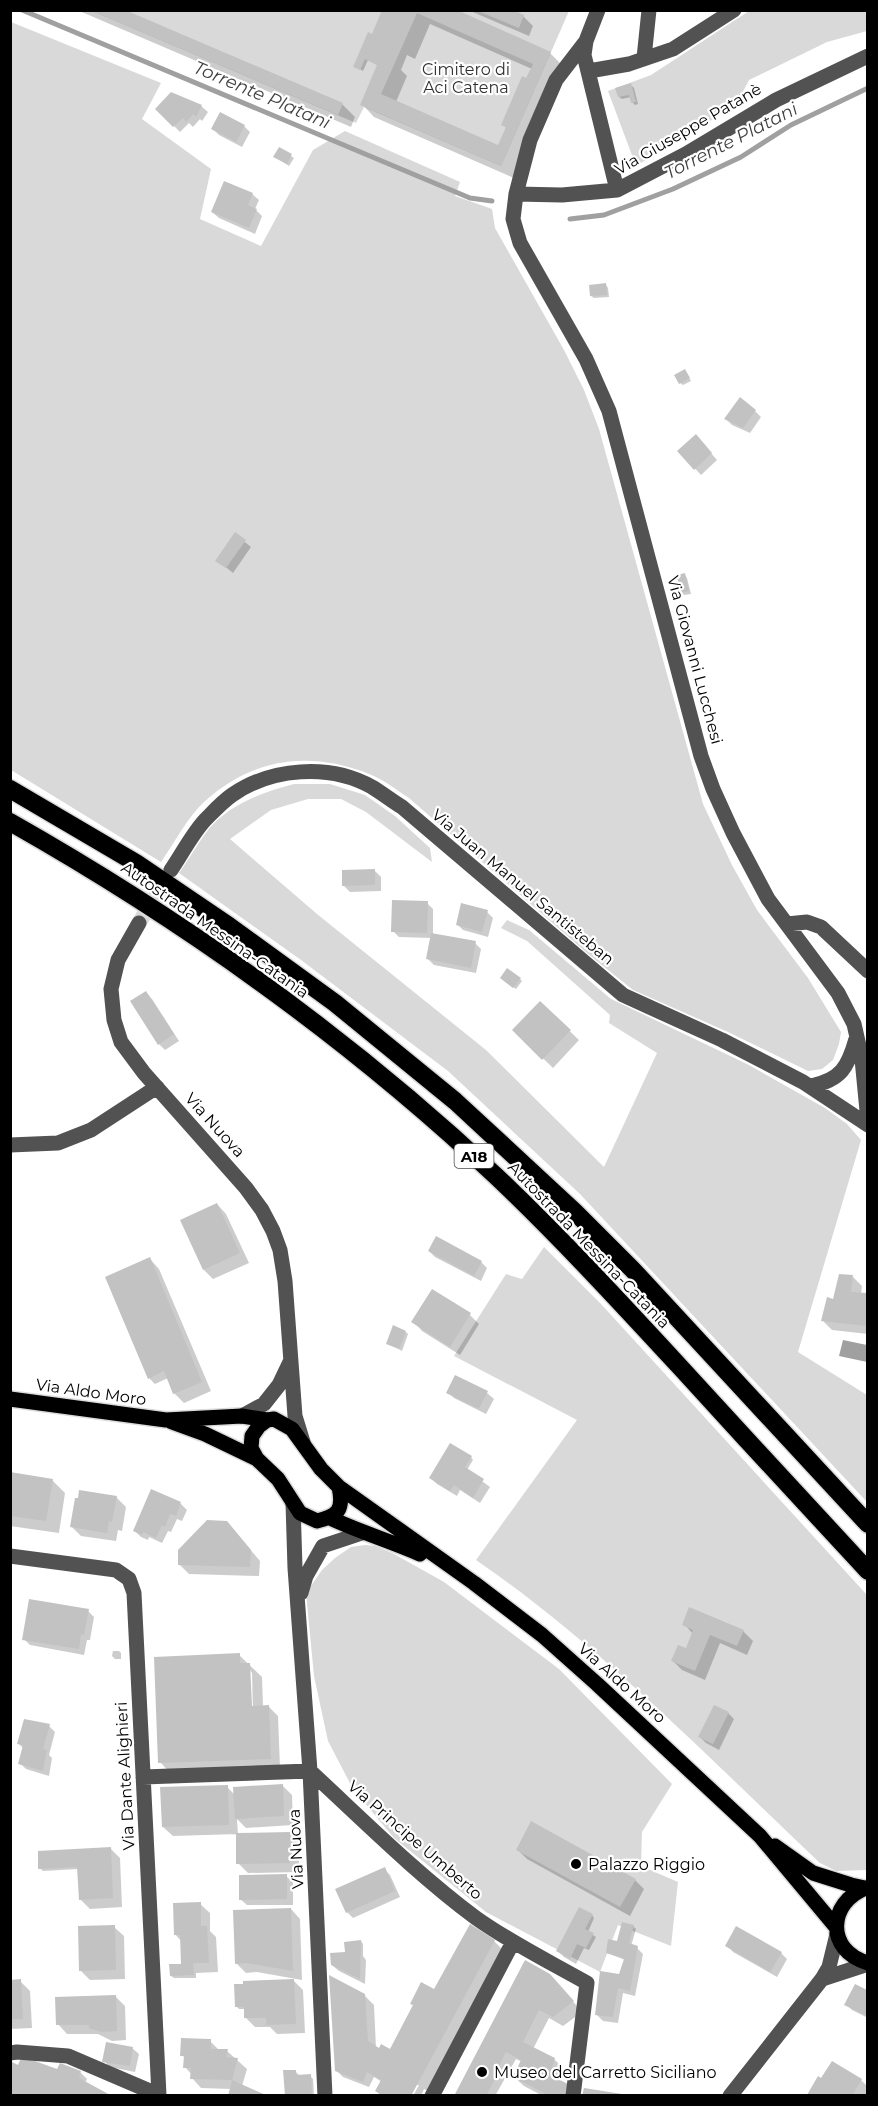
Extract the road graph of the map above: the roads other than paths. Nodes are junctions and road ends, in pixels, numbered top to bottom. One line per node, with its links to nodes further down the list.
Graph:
1 (598, 10): 4 (street)
2 (649, 10): 6 (street)
3 (734, 10): 6 (street)
4 (586, 41): 7 (street); 9 (street, Via Giovanni Lucchesi)
5 (867, 56): 8 (street, Via Giuseppe Patanè)
6 (644, 58): 7 (street)
7 (589, 71): 8 (street)
8 (617, 190): 9 (street, Via Giuseppe Patanè)
9 (516, 194): 14 (street, Via Giovanni Lucchesi)
10 (10, 789): 33 (highway, Autostrada Messina-Catania / A18)
11 (10, 822): 38 (highway, Autostrada Messina-Catania / A18)
12 (171, 870): 17 (street, Via Juan Manuel Santisteban)
13 (139, 923): 18 (street, Via Nuova)
14 (787, 924): 15 (street); 16 (street, Via Giovanni Lucchesi)
15 (867, 971)
16 (857, 1036): 17 (street); 19 (street, Via Giovanni Lucchesi)
17 (811, 1086): 20 (street, Via Juan Manuel Santisteban)
18 (157, 1087): 21 (street); 22 (street, Via Nuova)
19 (867, 1121)
20 (867, 1125)
21 (10, 1145)
22 (290, 1362): 24 (street); 28 (street, Via Nuova)
23 (10, 1399): 26 (main road, Via Aldo Moro)
24 (264, 1404): 25 (street); 27 (street)
25 (242, 1416): 26 (main road); 27 (main road)
26 (166, 1420): 29 (main road)
27 (267, 1420): 28 (main road); 29 (main road)
28 (303, 1442): 30 (main road)
29 (257, 1459): 31 (main road)
30 (339, 1487): 32 (main road); 37 (main road)
31 (293, 1503): 32 (main road); 39 (street, Via Nuova)
32 (330, 1518): 34 (main road); 35 (street)
33 (867, 1524)
34 (362, 1533): 35 (street); 37 (main road)
35 (323, 1546): 39 (street)
36 (10, 1556): 41 (street, Via Dante Alighieri)
37 (450, 1568): 42 (main road, Via Aldo Moro)
38 (867, 1571)
39 (298, 1602): 40 (street, Via Nuova)
40 (310, 1771): 41 (street); 45 (street, Via Principe Umberto); 50 (street, Via Nuova)
41 (143, 1776): 49 (street, Via Dante Alighieri)
42 (760, 1836): 43 (main road); 44 (main road)
43 (866, 1887): 44 (main road)
44 (837, 1931): 46 (main road); 47 (street)
45 (513, 1942): 51 (street); 52 (street, Via Principe Umberto)
46 (867, 1963): 47 (street)
47 (822, 1979): 53 (street)
48 (10, 2053): 49 (street)
49 (160, 2095)
50 (325, 2096)
51 (432, 2096)
52 (573, 2096)
53 (730, 2096)

